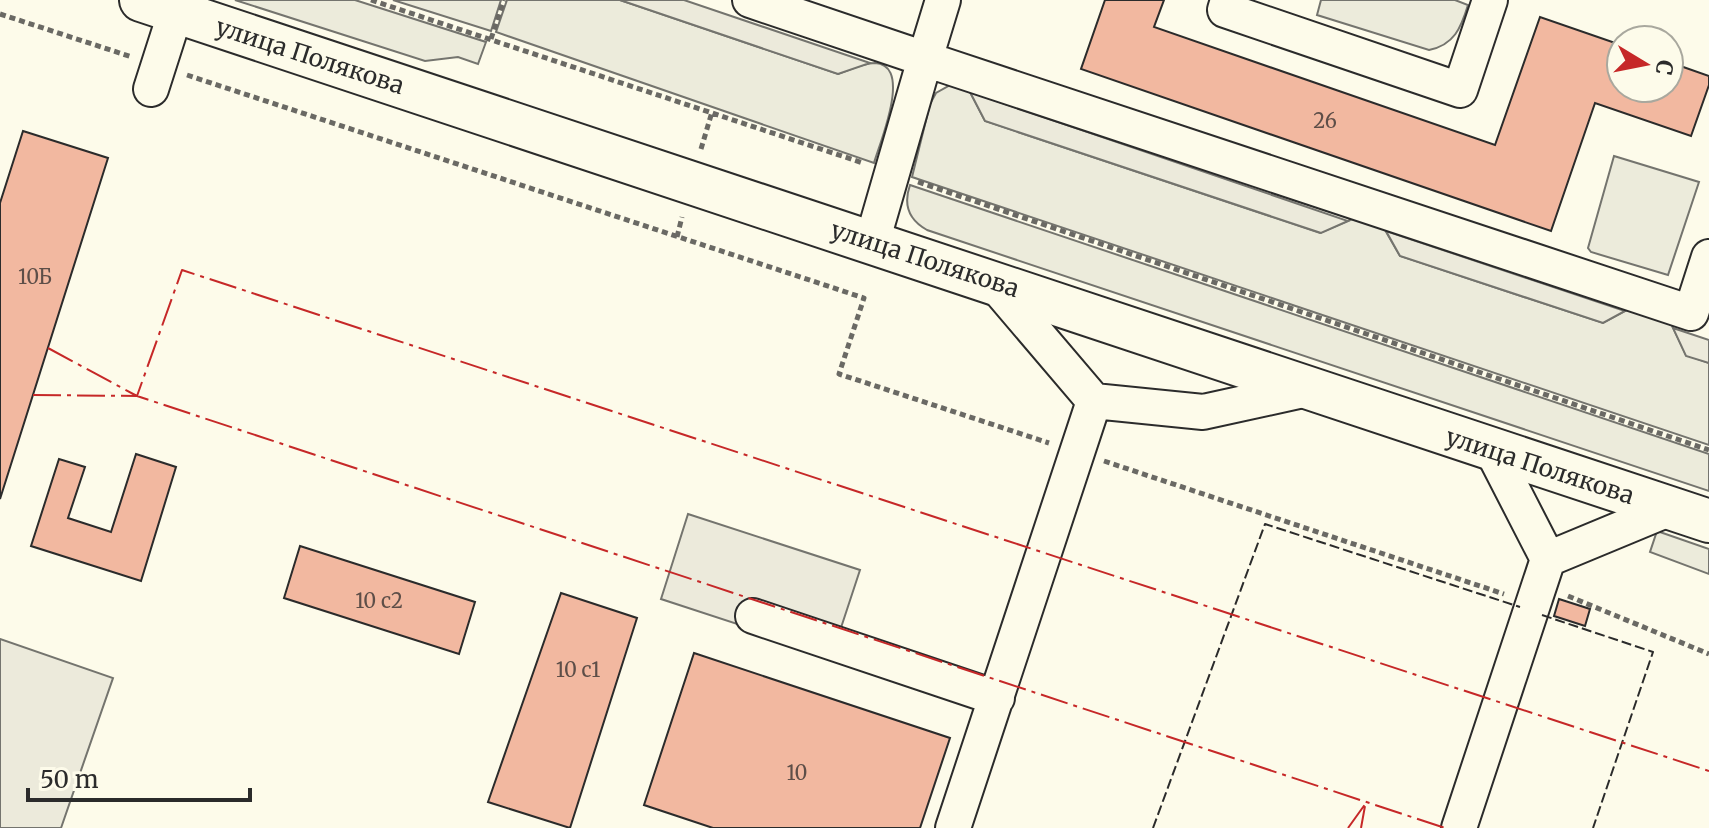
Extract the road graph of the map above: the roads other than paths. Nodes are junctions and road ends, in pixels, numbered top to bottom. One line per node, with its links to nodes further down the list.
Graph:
1 (750, 0): 6 (lane)
2 (943, 0): 6 (lane)
3 (1228, 0): 4 (lane)
4 (1490, 0)
5 (159, 6): 7 (lane); 8 (main road, улица Полякова)
6 (925, 59): 8 (lane); 11 (lane)
7 (155, 78)
8 (872, 242): 10 (main road, улица Полякова)
9 (1709, 257): 11 (lane)
10 (990, 280): 12 (main road, улица Полякова); 13 (lane)
11 (1700, 316)
12 (1308, 389): 13 (lane); 14 (main road, улица Полякова)
13 (1094, 401): 18 (lane)
14 (1493, 452): 15 (main road, улица Полякова); 16 (lane)
15 (1690, 514): 16 (lane)
16 (1544, 573): 20 (lane)
17 (753, 616): 18 (lane)
18 (997, 698): 19 (lane)
19 (953, 828)
20 (1459, 828)

